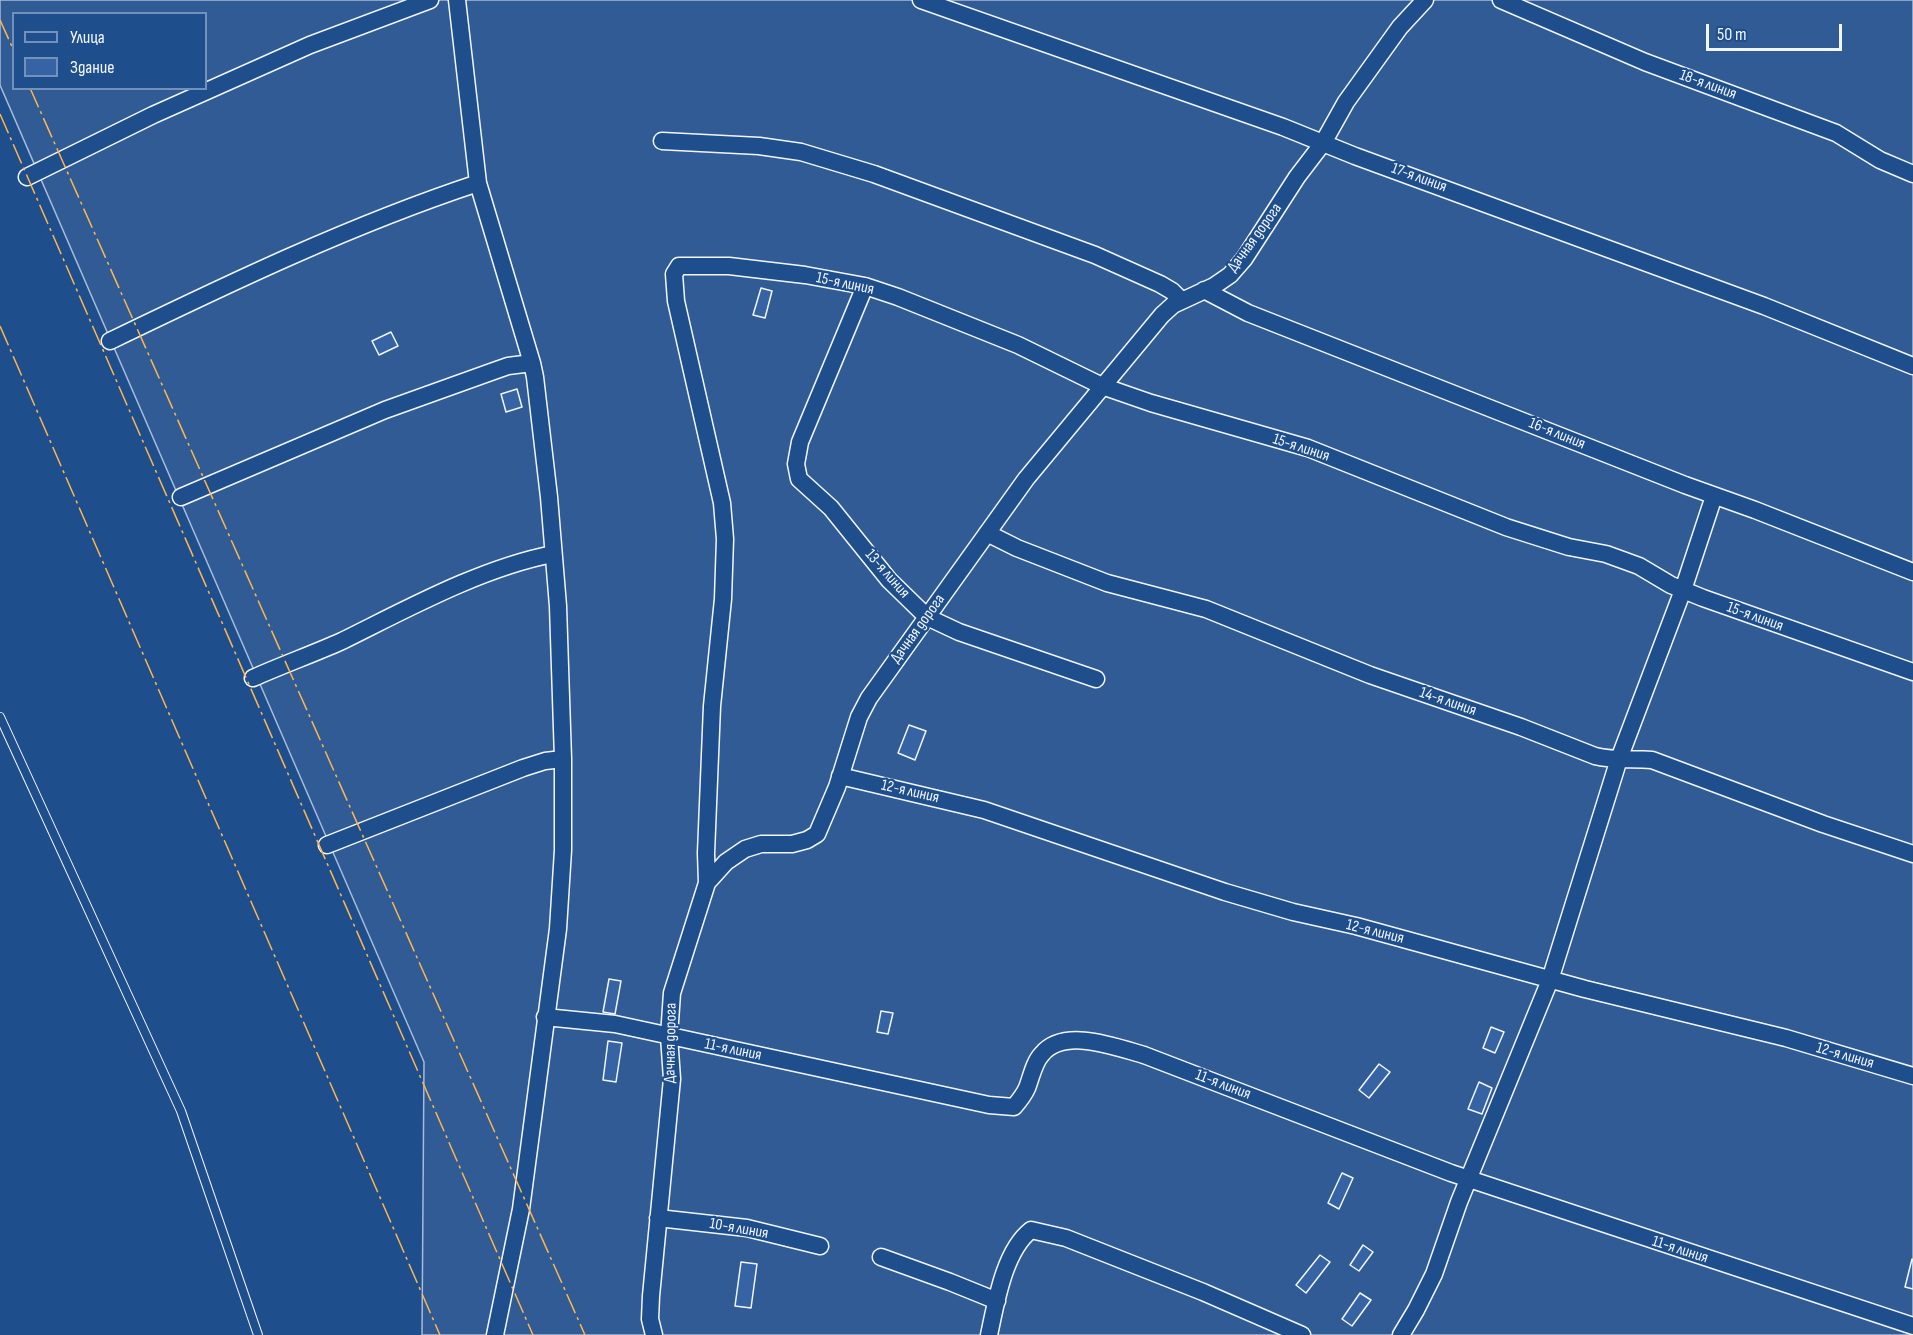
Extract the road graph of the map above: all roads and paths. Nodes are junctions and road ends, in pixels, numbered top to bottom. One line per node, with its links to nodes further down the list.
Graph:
1 (430, 0): 9 (street)
2 (457, 0): 10 (street)
3 (921, 0): 7 (street, 17-я линия)
4 (1425, 0): 7 (street, Дачная дорога)
5 (1501, 0): 8 (street, 18-я линия)
6 (662, 141): 13 (street)
7 (1323, 143): 12 (street, Дачная дорога); 16 (street, 17-я линия)
8 (1913, 174)
9 (27, 177)
10 (478, 183): 14 (street); 15 (street)
11 (866, 286): 17 (street, 15-я линия); 24 (street, 13-я линия); 34 (street, 15-я линия)
12 (1204, 290): 13 (street, Дачная дорога); 18 (street, 16-я линия)
13 (1181, 300): 17 (street, Дачная дорога)
14 (110, 340)
15 (532, 363): 19 (street); 21 (street)
16 (1913, 366)
17 (1102, 386): 20 (street, Дачная дорога); 23 (street, 15-я линия)
18 (1714, 496): 22 (street, 16-я линия); 23 (street)
19 (181, 497)
20 (987, 533): 24 (street, Дачная дорога); 30 (street, 14-я линия)
21 (553, 554): 26 (street); 29 (street)
22 (1913, 572)
23 (1683, 590): 25 (street, 15-я линия); 30 (street)
24 (927, 617): 27 (street, 13-я линия); 31 (street, Дачная дорога)
25 (1913, 672)
26 (253, 678)
27 (1096, 679)
28 (0, 717): 45 (lane)
29 (563, 759): 32 (street); 36 (street)
30 (1619, 759): 33 (street, 14-я линия); 35 (street)
31 (840, 776): 34 (street, Дачная дорога); 35 (street, 12-я линия)
32 (327, 845)
33 (1913, 854)
34 (707, 883): 37 (street, Дачная дорога)
35 (1550, 980): 38 (street, 12-я линия); 39 (street)
36 (545, 1017): 37 (street, 11-я линия); 46 (street)
37 (669, 1036): 39 (street, 11-я линия); 40 (street, Дачная дорога)
38 (1913, 1076)
39 (1469, 1179): 44 (street, 11-я линия); 50 (street)
40 (658, 1218): 41 (street, 10-я линия); 47 (street, Дачная дорога)
41 (820, 1246)
42 (881, 1257): 43 (street)
43 (997, 1301): 48 (street); 49 (street)
44 (1913, 1326)
45 (258, 1335)
46 (495, 1335)
47 (654, 1335)
48 (989, 1335)
49 (1302, 1335)
50 (1401, 1335)

